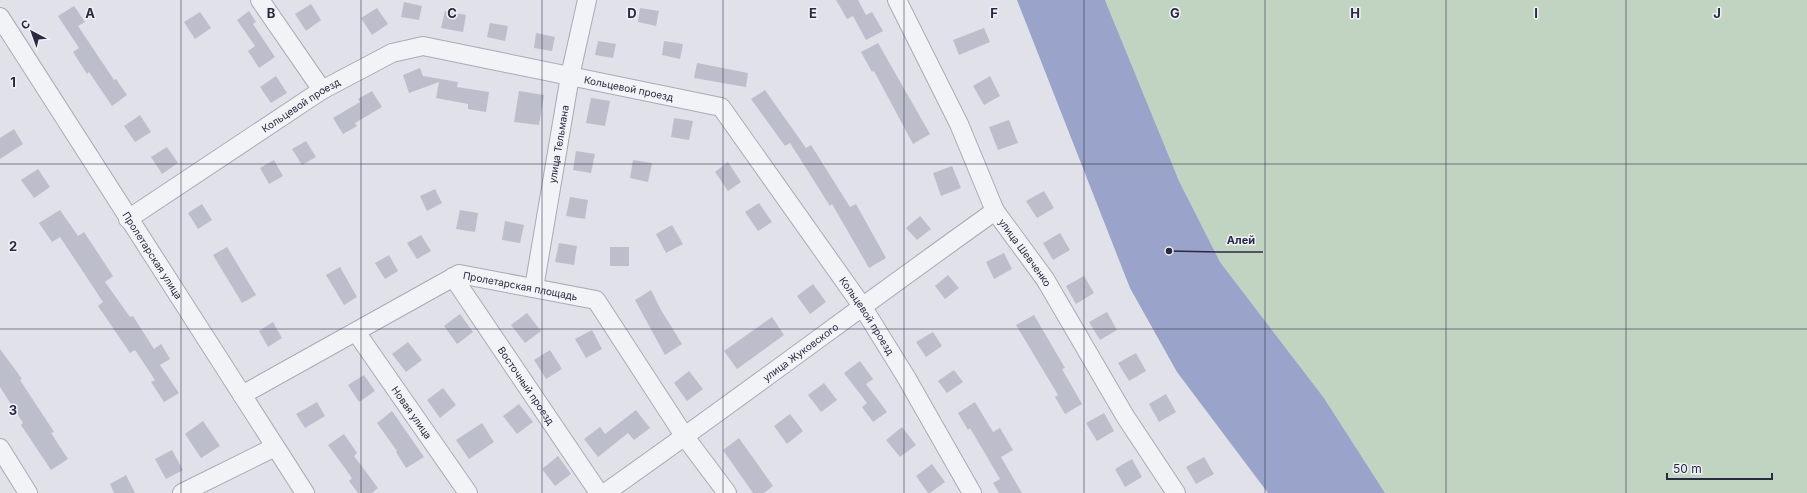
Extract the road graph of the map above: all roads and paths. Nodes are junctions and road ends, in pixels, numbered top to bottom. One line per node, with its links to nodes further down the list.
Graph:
1 (260, 0): 6 (street)
2 (587, 0): 5 (street, улица Тельмана)
3 (897, 0): 7 (street, улица Шевченко)
4 (0, 17): 8 (street, Пролетарская улица)
5 (570, 76): 6 (street, Кольцевой проезд); 10 (street, улица Тельмана); 11 (street, Кольцевой проезд)
6 (322, 90): 8 (street, Кольцевой проезд)
7 (995, 211): 11 (street, улица Жуковского); 25 (street, улица Шевченко)
8 (128, 220): 13 (street, Пролетарская улица)
9 (453, 277): 10 (street, Пролетарская площадь); 12 (street, Пролетарская площадь); 21 (street, Восточный проезд)
10 (534, 288): 14 (street, Пролетарская площадь)
11 (862, 306): 14 (street, улица Жуковского); 24 (street, Кольцевой проезд)
12 (356, 332): 13 (street, Пролетарская площадь); 20 (street, Новая улица)
13 (242, 395): 15 (street, Пролетарская улица)
14 (685, 437): 22 (street, улица Жуковского); 23 (street, Пролетарская площадь)
15 (275, 447): 18 (street); 19 (street, Пролетарская улица)
16 (0, 448): 17 (street)
17 (28, 493)
18 (182, 493)
19 (305, 493)
20 (468, 493)
21 (599, 493)
22 (605, 493)
23 (727, 493)
24 (972, 493)
25 (1176, 493)

